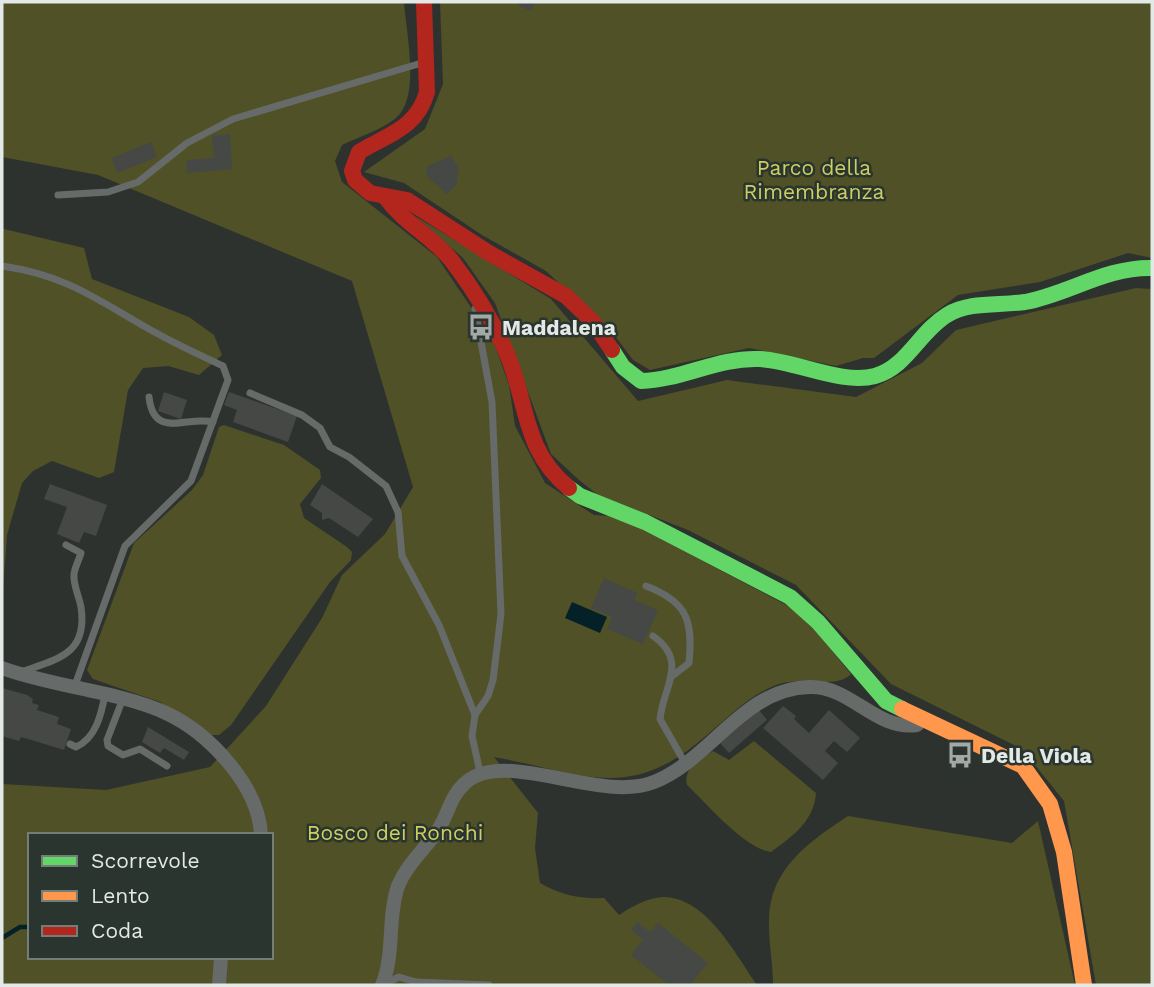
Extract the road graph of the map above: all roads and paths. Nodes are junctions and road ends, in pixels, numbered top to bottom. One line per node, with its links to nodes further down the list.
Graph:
1 (424, 2): 2 (street)
2 (426, 62): 3 (lane); 4 (street)
3 (58, 195)
4 (386, 198): 6 (street); 7 (street)
5 (2, 266): 10 (lane)
6 (1152, 268)
7 (473, 294): 20 (lane); 21 (street)
8 (250, 393): 20 (lane)
9 (149, 397): 10 (lane)
10 (213, 422): 17 (lane)
11 (66, 545): 15 (lane)
12 (646, 586): 16 (lane)
13 (653, 636): 16 (lane)
14 (2, 668): 15 (street)
15 (18, 673): 17 (street)
16 (671, 677): 23 (lane)
17 (74, 688): 18 (street)
18 (105, 695): 19 (street); 22 (lane)
19 (121, 701): 24 (lane); 26 (street)
20 (475, 715): 25 (lane)
21 (923, 718): 23 (street); 31 (street)
22 (70, 744)
23 (685, 763): 25 (street)
24 (167, 766)
25 (480, 772): 29 (street)
26 (261, 833)
27 (221, 959): 28 (street)
28 (219, 985)
29 (383, 985): 30 (lane)
30 (489, 985)
31 (1084, 985)

